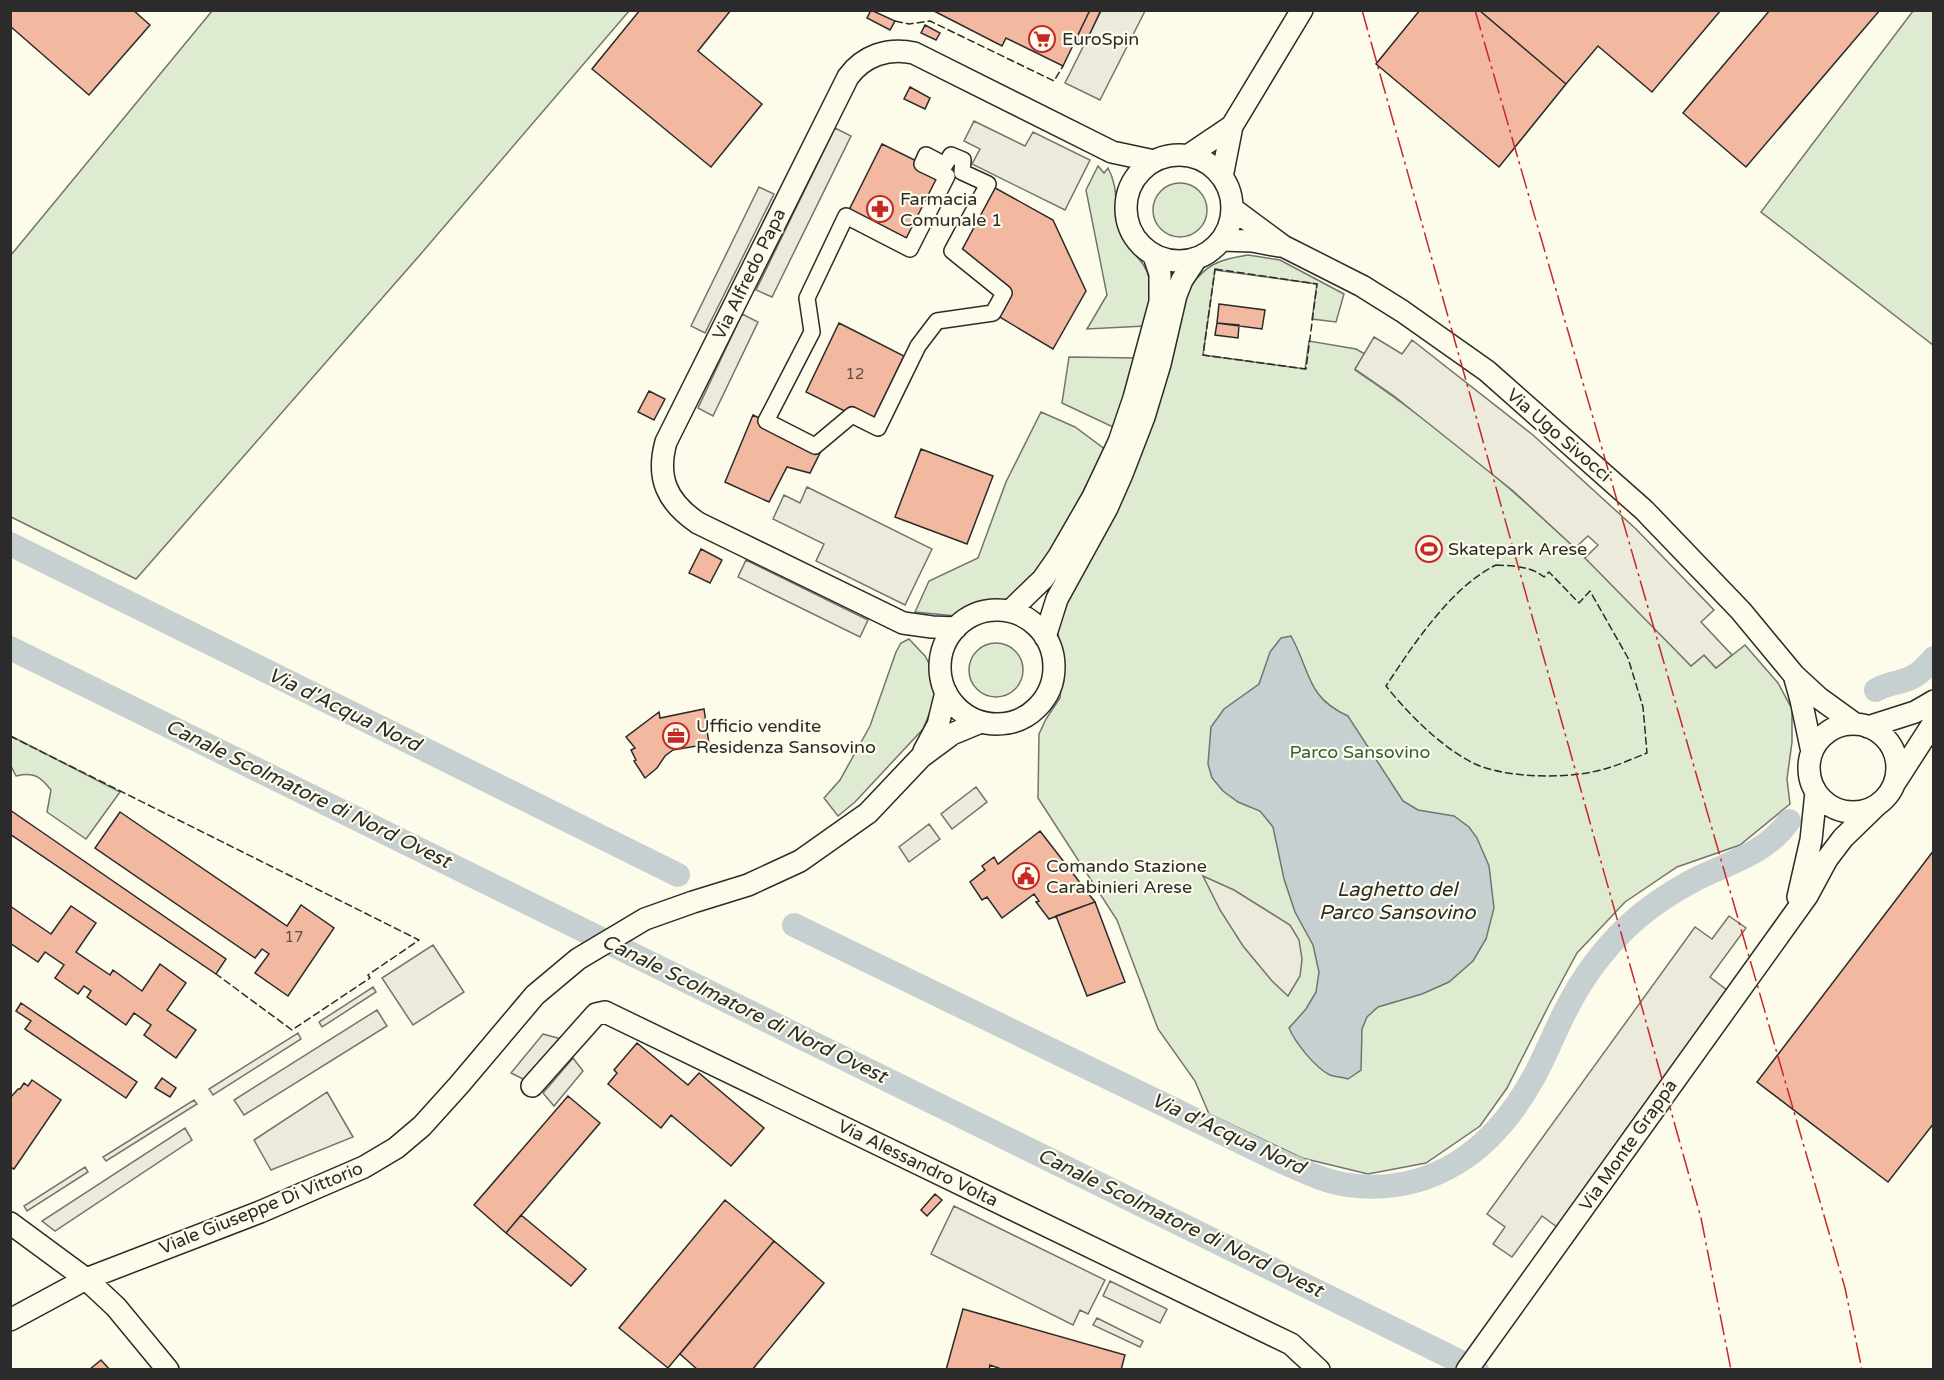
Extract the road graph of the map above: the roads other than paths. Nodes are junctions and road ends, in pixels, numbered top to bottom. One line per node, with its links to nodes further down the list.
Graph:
1 (1302, 10): 2 (street)
2 (1232, 126): 4 (street); 6 (street)
3 (1112, 152): 5 (street, Via Alfredo Papa); 7 (street); 15 (street, Via Alfredo Papa)
4 (1189, 155): 5 (street); 6 (street)
5 (1154, 161): 7 (street)
6 (1222, 177): 8 (street)
7 (1130, 185): 11 (street)
8 (1233, 208): 9 (street); 10 (street, Via Ugo Sivocci)
9 (1222, 240): 10 (street, Via Ugo Sivocci); 12 (street)
10 (1283, 246): 19 (street, Via Ugo Sivocci)
11 (1154, 256): 12 (street); 14 (street)
12 (1196, 260): 17 (street)
13 (937, 321): 13 (street)
14 (1010, 611): 16 (street); 17 (street)
15 (909, 625): 16 (street, Via Alfredo Papa); 18 (street, Via Alfredo Papa)
16 (956, 628): 18 (street)
17 (1045, 637): 22 (street)
18 (941, 656): 20 (street)
19 (1794, 675): 24 (street, Via Ugo Sivocci); 25 (street, Via Ugo Sivocci)
20 (946, 692): 22 (street); 26 (street, Viale Giuseppe Di Vittorio)
21 (1934, 701): 24 (street)
22 (981, 722): 26 (street, Viale Giuseppe Di Vittorio)
23 (1934, 722): 27 (street)
24 (1862, 725): 25 (street); 27 (street)
25 (1812, 752): 28 (street)
26 (921, 757): 33 (street, Viale Giuseppe Di Vittorio)
27 (1894, 784): 29 (street)
28 (1816, 792): 29 (street); 30 (street, Via Monte Grappa)
29 (1877, 805): 30 (street, Via Monte Grappa)
30 (1789, 920): 37 (street, Via Monte Grappa)
31 (532, 1086): 36 (street, Via Alessandro Volta)
32 (10, 1223): 33 (street)
33 (86, 1279): 34 (street, Viale Giuseppe Di Vittorio); 35 (street)
34 (10, 1320)
35 (168, 1370)
36 (1319, 1370)
37 (1467, 1370)

